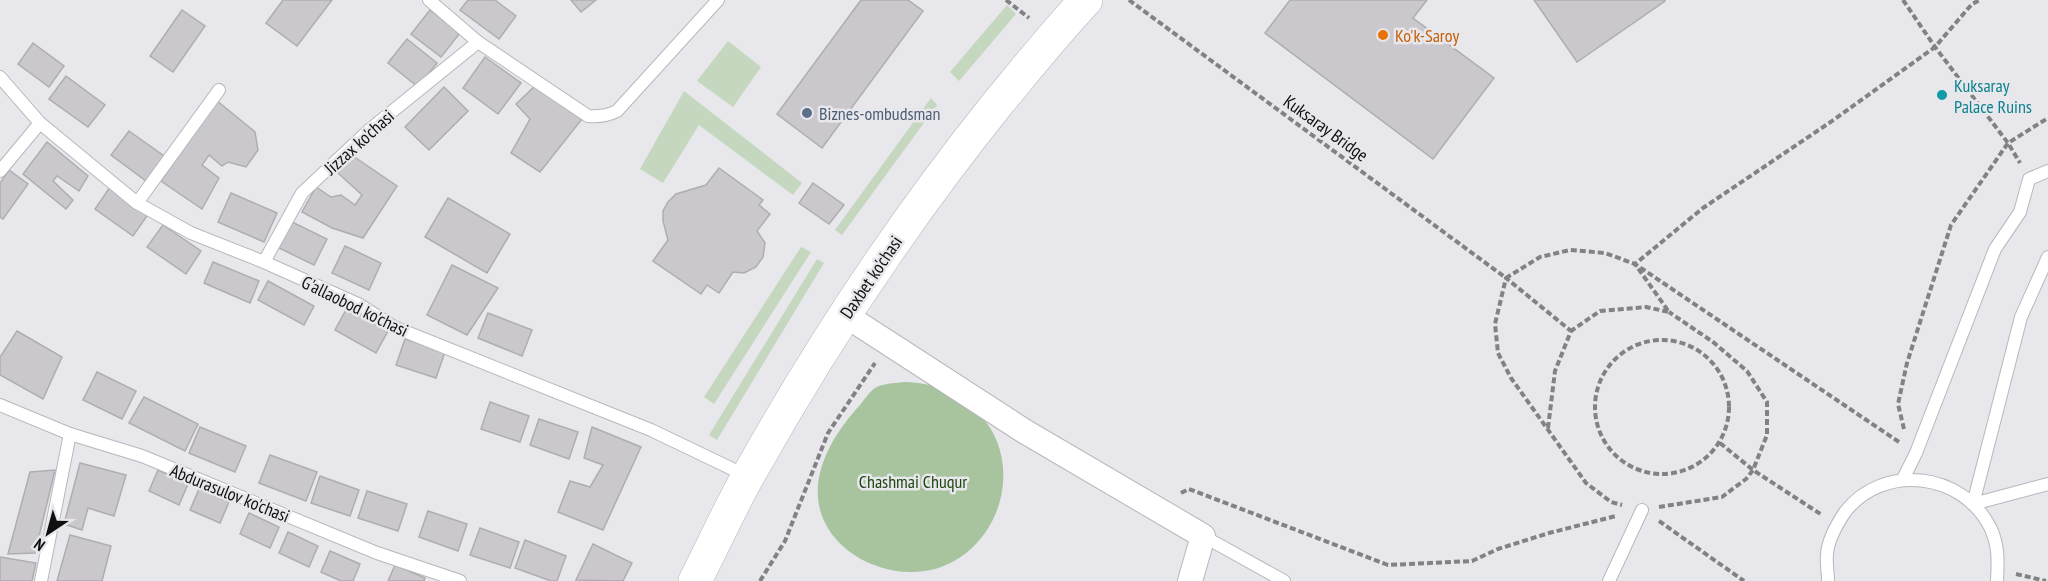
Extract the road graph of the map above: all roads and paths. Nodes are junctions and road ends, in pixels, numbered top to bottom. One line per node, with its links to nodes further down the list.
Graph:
1 (429, 0): 7 (lane)
2 (718, 0): 7 (lane)
3 (1086, 0): 23 (main road, Daxbet ko'chasi)
4 (1130, 0): 21 (path, Kuksaray Bridge)
5 (1903, 0): 8 (path)
6 (1980, 0): 8 (path)
7 (478, 42): 19 (lane, Jizzax ko'chasi)
8 (1935, 47): 13 (path); 20 (path)
9 (0, 77): 12 (lane, G'allaobod ko'chasi)
10 (219, 90): 17 (lane)
11 (2048, 118): 13 (path)
12 (40, 123): 14 (lane); 17 (lane, G'allaobod ko'chasi)
13 (2008, 143): 16 (path); 30 (path)
14 (0, 171)
15 (2048, 171): 16 (lane)
16 (2029, 179): 30 (lane)
17 (137, 203): 19 (lane, G'allaobod ko'chasi)
18 (2048, 257): 36 (lane)
19 (264, 262): 32 (lane, G'allaobod ko'chasi)
20 (1635, 264): 21 (path); 22 (path); 30 (path)
21 (1506, 278): 24 (path, Kuksaray Bridge); 27 (path)
22 (1669, 312): 24 (path); 31 (path)
23 (845, 315): 25 (street); 32 (main road, Daxbet ko'chasi)
24 (1572, 331): 27 (path)
25 (881, 340): 35 (street); 44 (path)
26 (0, 405): 28 (lane, Abdurasulov ko'chasi)
27 (1548, 428): 37 (path)
28 (70, 434): 41 (lane); 42 (lane, Abdurasulov ko'chasi)
29 (1720, 443): 29 (path); 31 (path)
30 (1916, 453): 33 (lane)
31 (1753, 470): 37 (path); 38 (path)
32 (748, 476): 43 (main road, Daxbet ko'chasi)
33 (1903, 479): 36 (lane); 38 (lane)
34 (2048, 484): 36 (lane)
35 (1144, 502): 37 (path); 39 (street)
36 (1973, 504): 40 (lane)
37 (1642, 510): 47 (lane); 48 (path)
38 (1836, 524): 49 (lane)
39 (1203, 536): 45 (street); 46 (lane)
40 (1997, 575): 50 (path)
41 (41, 581)
42 (460, 581)
43 (695, 581)
44 (760, 581)
45 (1190, 581)
46 (1284, 581)
47 (1609, 581)
48 (1744, 581)
49 (1828, 581)
50 (2046, 581)

